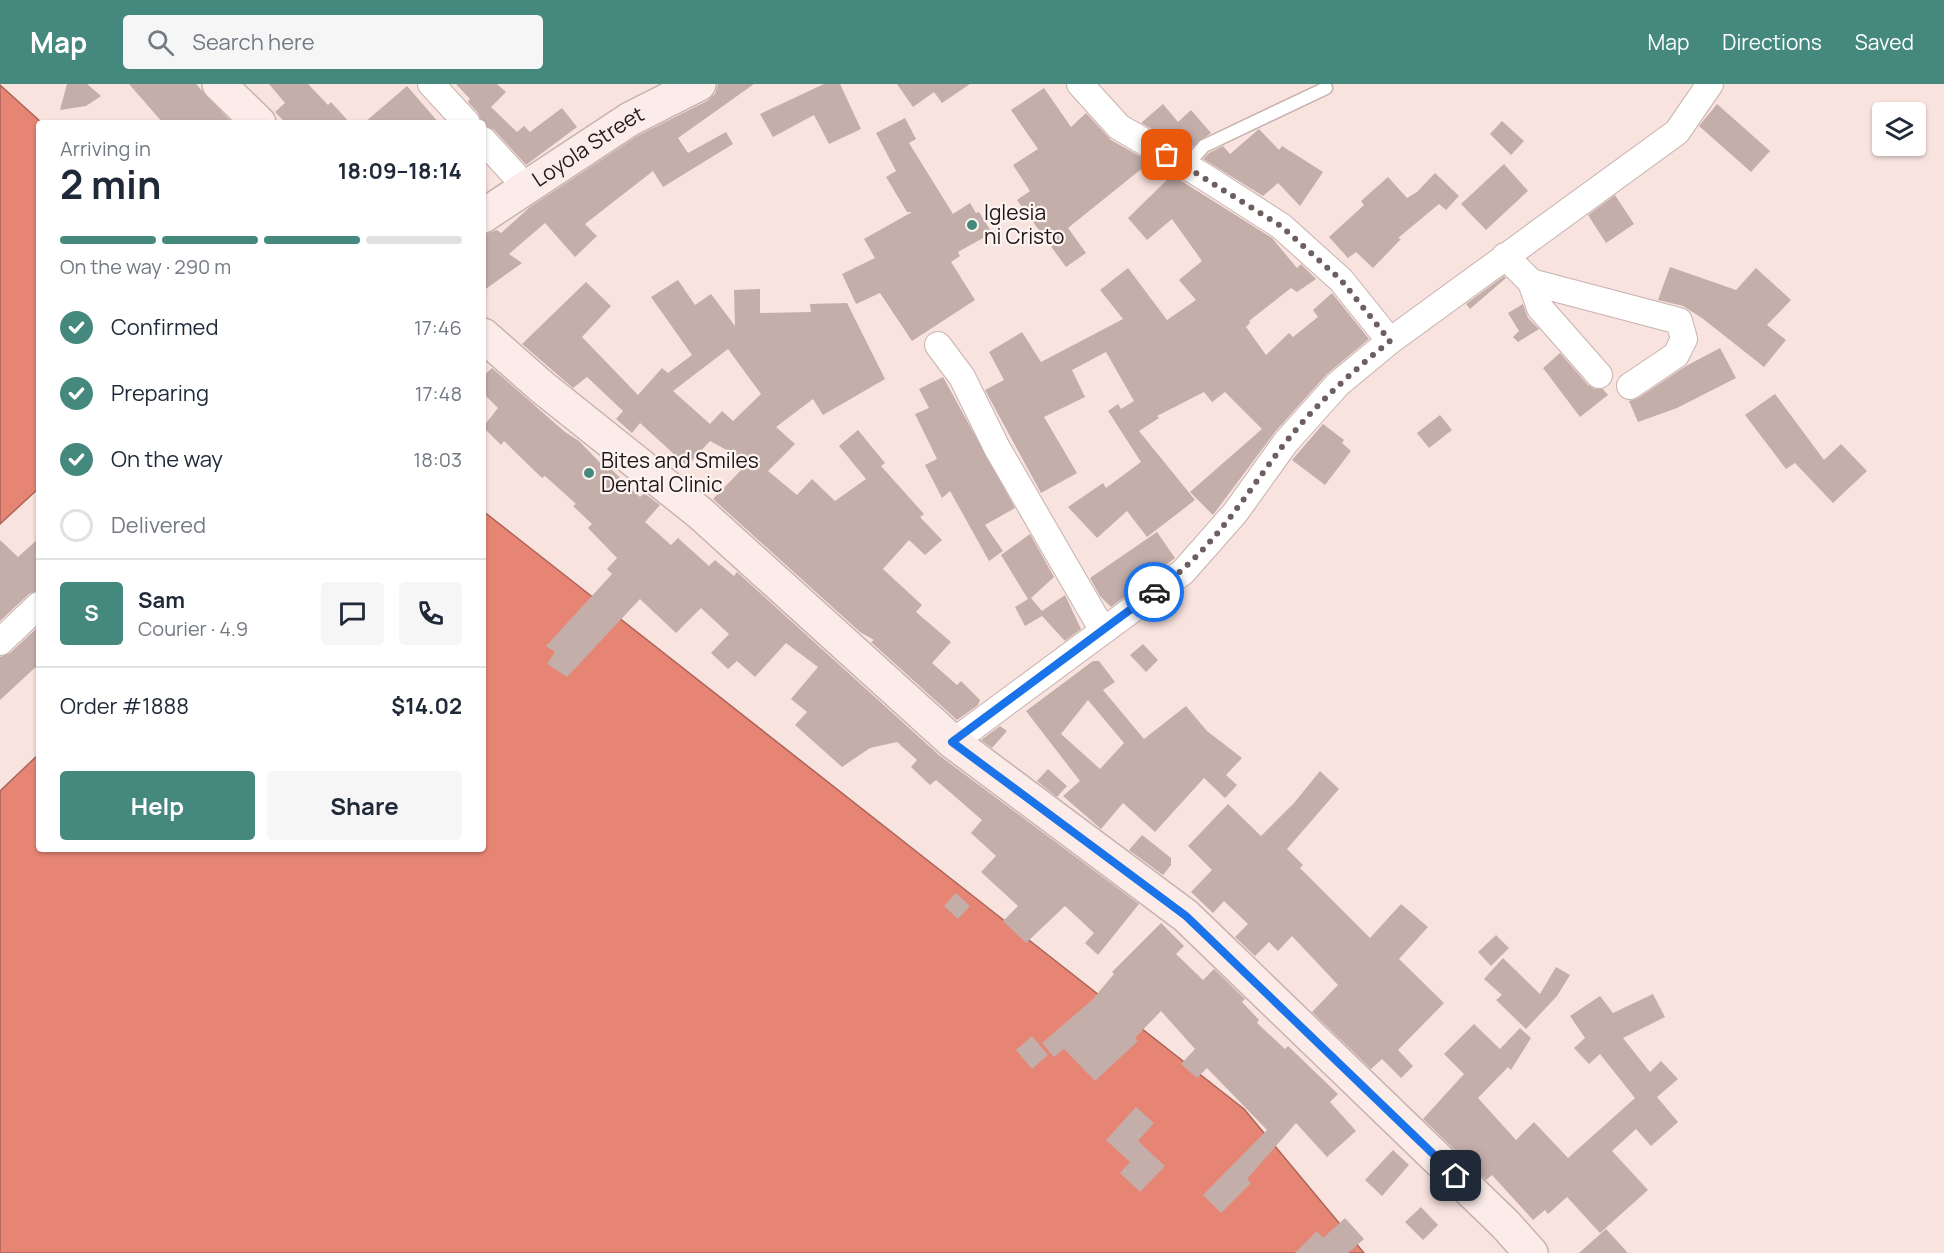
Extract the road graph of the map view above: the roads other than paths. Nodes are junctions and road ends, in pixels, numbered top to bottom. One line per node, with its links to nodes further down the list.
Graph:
1 (219, 84): 7 (street)
2 (431, 84): 8 (street)
3 (1080, 84): 10 (street)
4 (1710, 84): 13 (street)
5 (692, 86): 11 (street, Loyola Street)
6 (1326, 88): 10 (lane)
7 (256, 120)
8 (464, 120)
9 (486, 143): 11 (street)
10 (1186, 166): 16 (street)
11 (525, 186): 12 (street, Loyola Street)
12 (486, 214)
13 (1505, 256): 14 (street); 16 (street)
14 (1531, 282): 18 (street); 19 (street)
15 (486, 338): 23 (street)
16 (1390, 341): 21 (street)
17 (938, 345): 21 (street)
18 (1599, 375)
19 (1630, 386)
20 (36, 608): 22 (street)
21 (1102, 630): 23 (street)
22 (0, 642)
23 (952, 742): 24 (street)
24 (1531, 1253)

